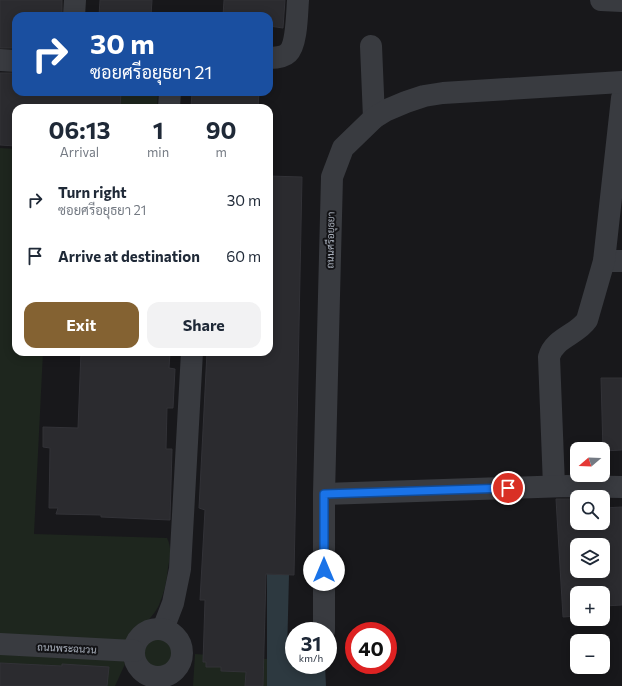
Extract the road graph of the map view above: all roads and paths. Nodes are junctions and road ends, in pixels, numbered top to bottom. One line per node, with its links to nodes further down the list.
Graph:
1 (75, 0): 5 (street)
2 (298, 0): 7 (street)
3 (601, 0): 4 (street)
4 (622, 1)
5 (74, 12)
6 (371, 46): 12 (street)
7 (273, 58)
8 (0, 60): 9 (street)
9 (12, 61)
10 (622, 82): 12 (street, ถนนศรีอยุธยา)
11 (622, 98): 13 (street)
12 (374, 118): 17 (street, ถนนศรีอยุธยา)
13 (613, 261): 15 (street)
14 (192, 356): 19 (street)
15 (554, 486): 16 (street); 17 (street)
16 (622, 487)
17 (324, 494): 18 (street, ถนนศรีอยุธยา)
18 (324, 622)
19 (163, 629): 21 (street); 21 (street)
20 (0, 644): 21 (street, ถนนพระฉนวน)
21 (134, 651)

